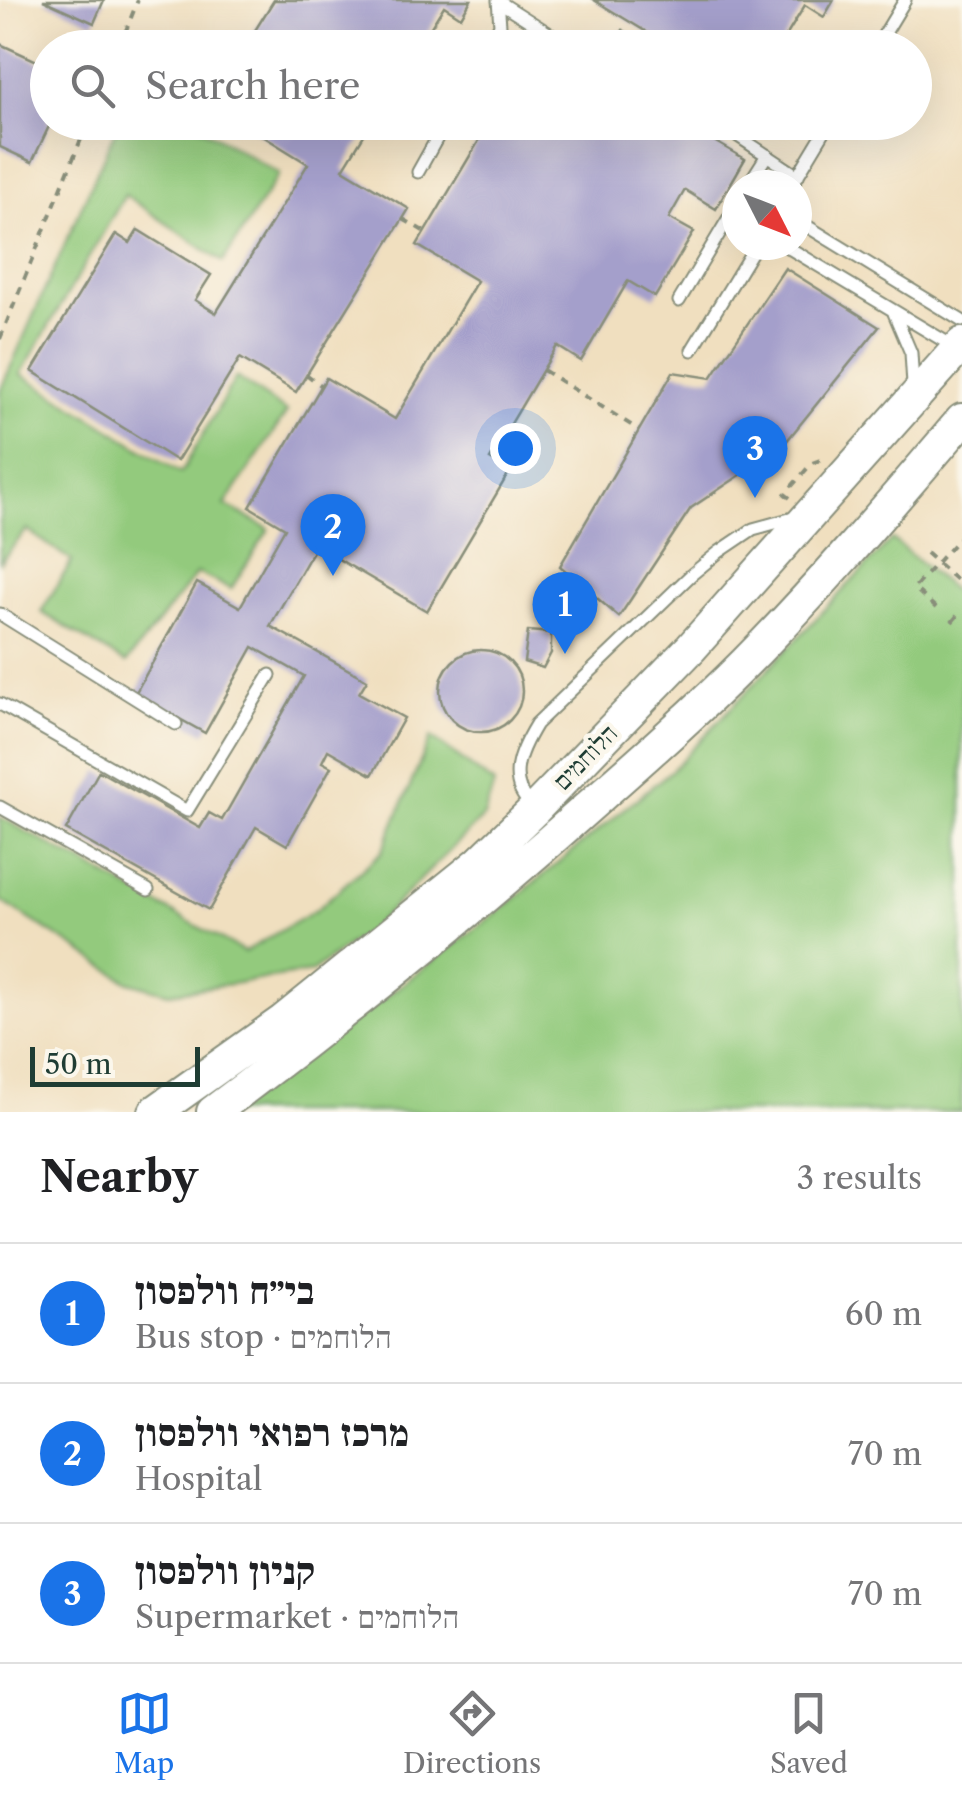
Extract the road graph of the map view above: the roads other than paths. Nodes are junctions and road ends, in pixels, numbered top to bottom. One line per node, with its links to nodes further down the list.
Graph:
1 (498, 0): 3 (lane); 4 (lane)
2 (905, 0): 5 (lane)
3 (497, 30)
4 (544, 30)
5 (887, 30)
6 (436, 140): 13 (lane)
7 (744, 140): 9 (lane)
8 (819, 140): 12 (lane)
9 (767, 155): 10 (lane); 11 (lane)
10 (758, 170)
11 (784, 170)
12 (801, 170)
13 (418, 172)
14 (722, 229): 18 (lane)
15 (812, 231): 20 (lane)
16 (747, 260): 21 (lane)
17 (809, 260): 19 (lane)
18 (679, 301)
19 (892, 309): 20 (lane); 22 (lane)
20 (961, 338): 22 (main road, הלוחמים)
21 (692, 350)
22 (904, 409): 26 (main road, הלוחמים)
23 (962, 420): 25 (main road, הלוחמים)
24 (962, 438): 25 (main road)
25 (926, 462): 33 (main road, הלוחמים)
26 (798, 503): 32 (main road, הלוחמים); 32 (lane)
27 (0, 614): 30 (lane)
28 (270, 675): 29 (lane)
29 (0, 704)
30 (176, 724)
31 (0, 807): 34 (lane)
32 (535, 809): 33 (lane); 35 (main road, הלוחמים)
33 (585, 810): 36 (main road, הלוחמים)
34 (148, 890)
35 (154, 1112)
36 (213, 1112)

